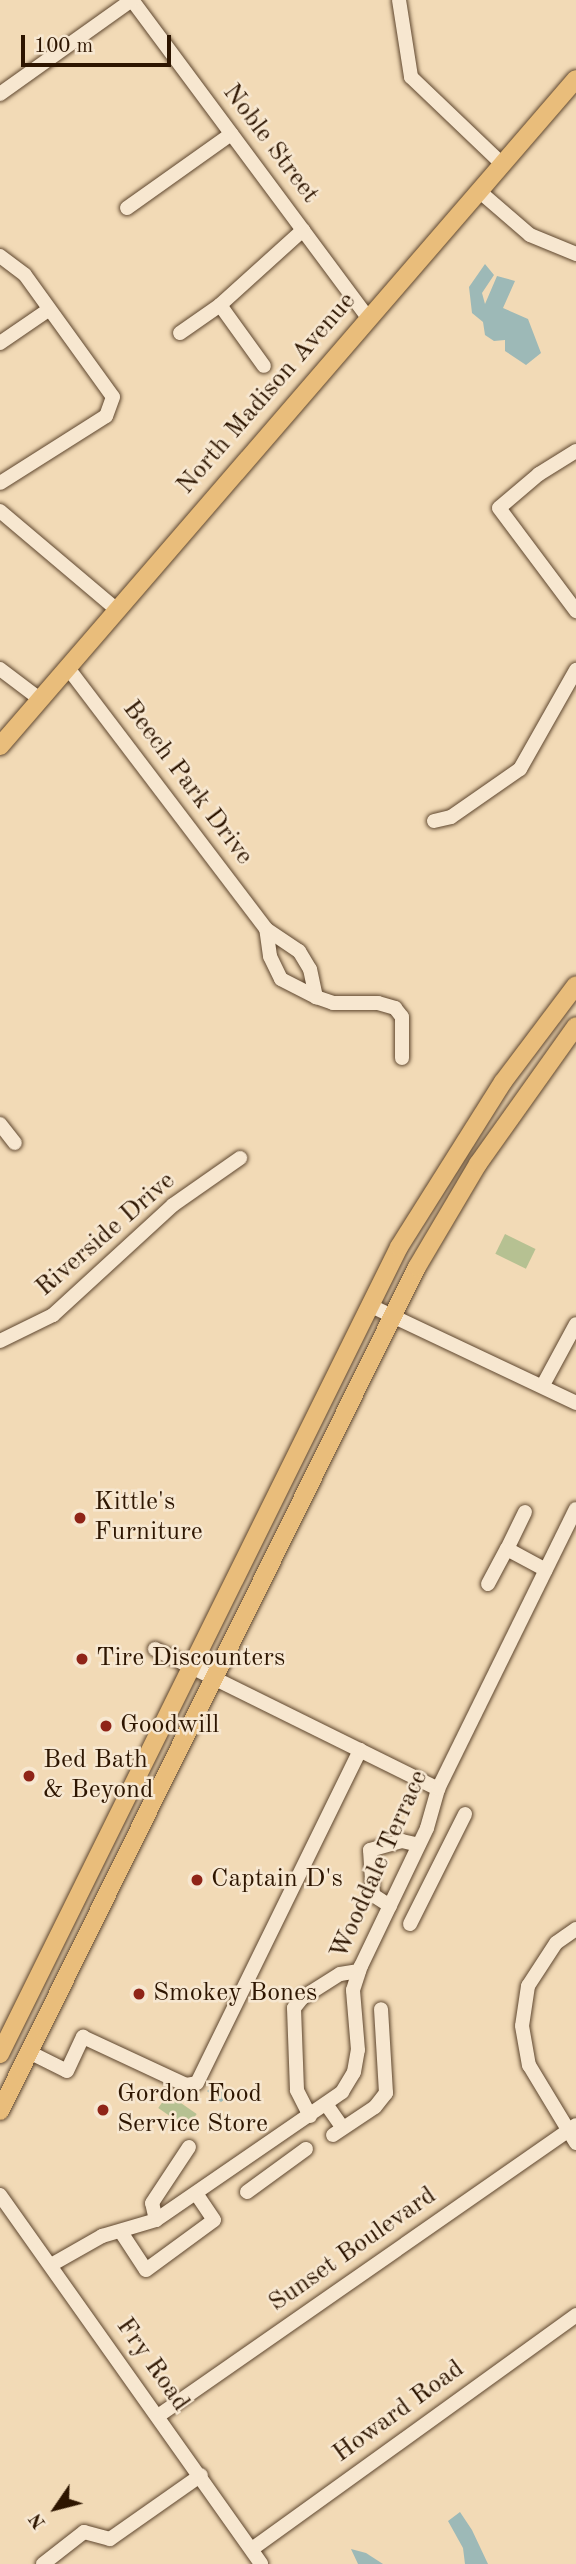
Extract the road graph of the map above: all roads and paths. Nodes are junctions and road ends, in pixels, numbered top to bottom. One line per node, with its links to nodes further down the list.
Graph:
1 (132, 0): 4 (street); 5 (street, Noble Street)
2 (399, 0): 6 (street)
3 (576, 79): 6 (main road, North Madison Avenue)
4 (0, 94)
5 (231, 134): 8 (street); 9 (street, Noble Street)
6 (502, 164): 7 (main road, North Madison Avenue)
7 (479, 191): 10 (street); 14 (main road, North Madison Avenue)
8 (127, 208)
9 (303, 230): 12 (street); 14 (street, Noble Street)
10 (576, 254)
11 (0, 256): 13 (street)
12 (220, 306): 15 (street); 17 (street)
13 (48, 310): 16 (street); 19 (street)
14 (368, 318): 21 (main road, North Madison Avenue)
15 (180, 333)
16 (0, 343)
17 (264, 366)
18 (576, 451): 22 (street)
19 (0, 483)
20 (0, 510): 21 (street)
21 (117, 610): 23 (main road, North Madison Avenue)
22 (576, 611)
23 (68, 668): 26 (main road, North Madison Avenue); 29 (street, Beech Park Drive)
24 (0, 669): 26 (street)
25 (576, 670): 28 (street)
26 (41, 700): 27 (main road, North Madison Avenue)
27 (0, 746)
28 (434, 821)
29 (266, 929): 31 (street, Beech Park Drive); 31 (street, Beech Park Drive)
30 (576, 985): 37 (main road)
31 (316, 998): 33 (street, Beech Park Drive)
32 (576, 1026): 38 (main road)
33 (401, 1058)
34 (0, 1124): 35 (street)
35 (15, 1143)
36 (240, 1158): 40 (street, Riverside Drive)
37 (369, 1305): 38 (street); 49 (main road)
38 (393, 1316): 41 (street); 50 (main road)
39 (576, 1324): 41 (street)
40 (0, 1341)
41 (543, 1385): 42 (street)
42 (576, 1403)
43 (576, 1509): 46 (street, Wooddale Terrace)
44 (525, 1512): 45 (street)
45 (507, 1549): 46 (street); 47 (street)
46 (546, 1570): 52 (street, Wooddale Terrace)
47 (488, 1584)
48 (155, 1649): 49 (street)
49 (190, 1667): 50 (street); 62 (main road)
50 (213, 1678): 51 (street); 61 (main road)
51 (360, 1750): 52 (street); 61 (street)
52 (438, 1789): 54 (street, Wooddale Terrace)
53 (465, 1814): 55 (street)
54 (419, 1846): 55 (street); 56 (street, Wooddale Terrace); 56 (street)
55 (443, 1858): 57 (street)
56 (390, 1906): 59 (street, Wooddale Terrace)
57 (411, 1924)
58 (576, 1929): 66 (street)
59 (359, 1971): 63 (street, Wooddale Terrace); 65 (street)
60 (381, 2010): 63 (street)
61 (29, 2052): 64 (main road)
62 (0, 2054)
63 (326, 2104): 65 (street, Wooddale Terrace)
64 (0, 2111)
65 (310, 2116): 68 (street, Wooddale Terrace)
66 (573, 2133): 78 (street, Sunset Boulevard)
67 (189, 2147): 74 (street)
68 (262, 2148): 70 (street); 72 (street, Wooddale Terrace)
69 (306, 2149): 70 (street)
70 (276, 2170): 71 (street)
71 (247, 2192)
72 (196, 2193): 74 (street, Wooddale Terrace); 75 (street)
73 (0, 2196): 76 (street, Fry Road)
74 (156, 2220): 75 (street, Wooddale Terrace)
75 (121, 2232): 76 (street, Wooddale Terrace)
76 (51, 2265): 78 (street, Fry Road)
77 (576, 2315): 80 (street, Howard Road)
78 (158, 2416): 79 (street, Fry Road)
79 (201, 2475): 80 (street, Fry Road); 81 (street)
80 (252, 2550): 82 (street, Fry Road)
81 (43, 2564)
82 (261, 2564)

